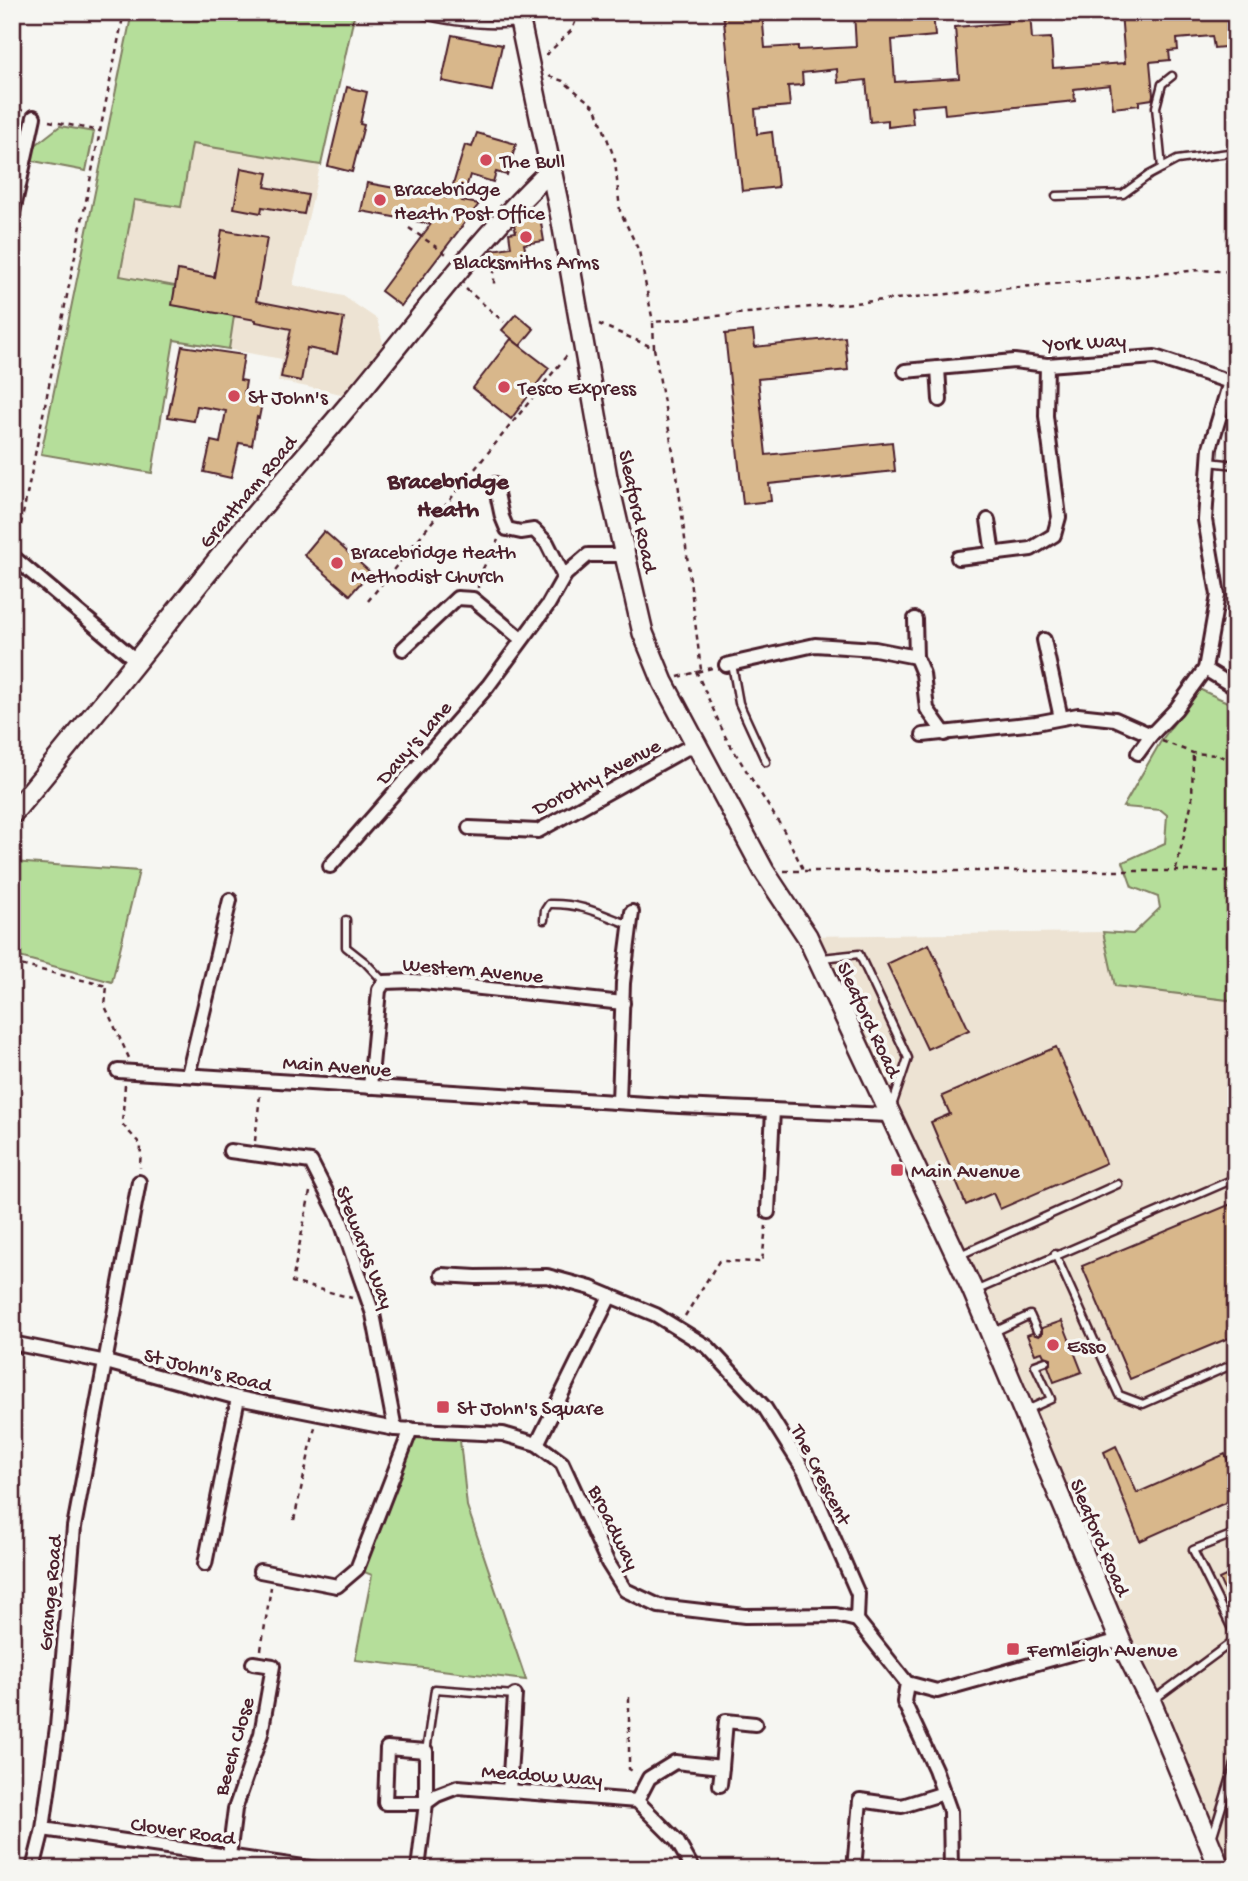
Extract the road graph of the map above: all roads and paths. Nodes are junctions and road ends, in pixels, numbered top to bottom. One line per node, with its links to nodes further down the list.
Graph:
1 (124, 12): 8 (path)
2 (411, 12): 4 (lane)
3 (579, 12): 5 (path)
4 (519, 18): 5 (main road, Sleaford Road)
5 (530, 69): 11 (main road, Sleaford Road); 21 (path)
6 (1172, 76): 10 (lane)
7 (34, 117): 8 (path); 13 (street)
8 (100, 131): 36 (path)
9 (1236, 152): 10 (lane)
10 (1162, 168): 12 (lane)
11 (551, 170): 15 (main road, Grantham Road); 19 (main road, Sleaford Road)
12 (1056, 196)
13 (12, 217)
14 (409, 228): 16 (path)
15 (475, 249): 16 (main road, Grantham Road); 18 (path)
16 (458, 272): 20 (path); 46 (main road, Grantham Road)
17 (1236, 272): 21 (path)
18 (494, 287)
19 (580, 316): 22 (main road, Sleaford Road); 23 (path)
20 (504, 321)
21 (653, 321): 23 (path)
22 (583, 335): 35 (main road, Sleaford Road); 39 (path)
23 (654, 348): 49 (path)
24 (1047, 365): 25 (street, York Way); 27 (street, York Way); 34 (street)
25 (938, 368): 26 (street, York Way); 28 (street)
26 (905, 371)
27 (1233, 379): 29 (street)
28 (940, 400)
29 (1209, 461): 30 (lane); 48 (street)
30 (1236, 465)
31 (495, 484): 33 (street)
32 (988, 520): 34 (street)
33 (507, 528): 38 (street); 40 (path)
34 (993, 554): 37 (street)
35 (623, 555): 38 (street, Davy's Lane); 50 (main road, Sleaford Road)
36 (13, 557): 46 (street)
37 (958, 558)
38 (564, 577): 42 (street, Davy's Lane)
39 (368, 601)
40 (477, 602): 42 (street); 44 (street)
41 (915, 620): 45 (street)
42 (521, 639): 63 (street, Davy's Lane)
43 (1044, 640): 52 (street)
44 (403, 649)
45 (916, 657): 47 (street); 53 (street)
46 (138, 662): 61 (main road, Grantham Road)
47 (729, 664): 49 (path); 59 (lane)
48 (1205, 669): 51 (street); 55 (street)
49 (699, 671): 50 (path); 66 (path)
50 (663, 682): 56 (main road, Sleaford Road)
51 (1236, 688)
52 (1061, 718): 53 (street); 55 (street)
53 (945, 734): 54 (street)
54 (923, 735)
55 (1156, 738): 57 (path); 58 (street)
56 (696, 743): 62 (street, Dorothy Avenue); 65 (main road, Sleaford Road)
57 (1193, 752): 60 (path); 64 (path)
58 (1138, 753)
59 (766, 762)
60 (1236, 762)
61 (12, 814)
62 (469, 828)
63 (330, 866)
64 (1175, 870): 66 (path); 67 (path)
65 (764, 871): 66 (path); 73 (main road, Sleaford Road)
66 (804, 871)
67 (1236, 871)
68 (230, 900): 78 (street)
69 (632, 912): 72 (street)
70 (346, 920): 75 (lane)
71 (544, 920): 72 (lane)
72 (630, 925): 76 (street)
73 (817, 958): 83 (main road, Sleaford Road); 83 (lane)
74 (12, 963): 77 (path)
75 (384, 982): 76 (street, Western Avenue); 80 (street, Western Avenue)
76 (622, 1003): 81 (street)
77 (126, 1072): 78 (street, Main Avenue); 88 (path)
78 (188, 1075): 79 (street, Main Avenue)
79 (261, 1080): 80 (street, Main Avenue); 85 (path)
80 (370, 1087): 81 (street, Main Avenue)
81 (619, 1102): 82 (street, Main Avenue)
82 (773, 1110): 83 (street, Main Avenue); 90 (street)
83 (889, 1115): 92 (main road, Sleaford Road)
84 (230, 1151): 85 (street, Stewards Way)
85 (254, 1154): 86 (street, Stewards Way)
86 (314, 1169): 96 (street, Stewards Way); 96 (path)
87 (1236, 1178): 91 (lane)
88 (139, 1182): 102 (street, Grange Road)
89 (1118, 1184): 92 (lane)
90 (768, 1212): 97 (path)
91 (1055, 1254): 94 (lane); 103 (lane)
92 (957, 1256): 94 (main road, Sleaford Road)
93 (442, 1275): 95 (street, The Crescent)
94 (973, 1291): 99 (main road, Sleaford Road)
95 (610, 1296): 97 (street, The Crescent); 109 (street)
96 (369, 1302): 107 (street, Stewards Way)
97 (677, 1328): 114 (street, The Crescent)
98 (1037, 1331): 99 (lane)
99 (991, 1333): 105 (main road, Sleaford Road)
100 (12, 1343): 102 (street, St John's Road)
101 (1045, 1361): 105 (lane)
102 (106, 1362): 104 (street, St John's Road); 134 (street, Grange Road)
103 (1236, 1363)
104 (238, 1398): 106 (street, St John's Road); 112 (street)
105 (1024, 1412): 116 (main road, Sleaford Road)
106 (318, 1414): 107 (street, St John's Road); 110 (path)
107 (395, 1429): 108 (street, Broadway)
108 (411, 1429): 109 (street, Broadway); 113 (street)
109 (537, 1444): 114 (street, Broadway)
110 (294, 1520)
111 (1236, 1533): 115 (lane)
112 (205, 1564)
113 (267, 1572): 117 (path)
114 (856, 1620): 118 (street)
115 (1236, 1638): 121 (lane)
116 (1120, 1640): 118 (street); 121 (main road, Sleaford Road)
117 (256, 1663): 136 (street, Beech Close)
118 (907, 1683): 130 (street)
119 (515, 1695): 123 (lane); 129 (street)
120 (628, 1697): 126 (path)
121 (1151, 1702): 135 (main road, Sleaford Road)
122 (755, 1724): 125 (street)
123 (426, 1752): 133 (street); 133 (street)
124 (1236, 1761): 135 (lane)
125 (722, 1767): 126 (street); 127 (street)
126 (649, 1778): 132 (street)
127 (720, 1785)
128 (854, 1787): 131 (street)
129 (509, 1791): 132 (street, Meadow Way); 133 (street, Meadow Way)
130 (944, 1793): 131 (street); 143 (street)
131 (860, 1800): 142 (street)
132 (637, 1801): 140 (street)
133 (426, 1803): 139 (street)
134 (43, 1829): 136 (street, Clover Road); 137 (street, Grange Road)
135 (1210, 1844): 144 (main road, Sleaford Road)
136 (229, 1856): 138 (street, Clover Road)
137 (33, 1869)
138 (317, 1869)
139 (418, 1869)
140 (693, 1869)
141 (773, 1869): 142 (path)
142 (853, 1869)
143 (951, 1869)
144 (1220, 1869)

